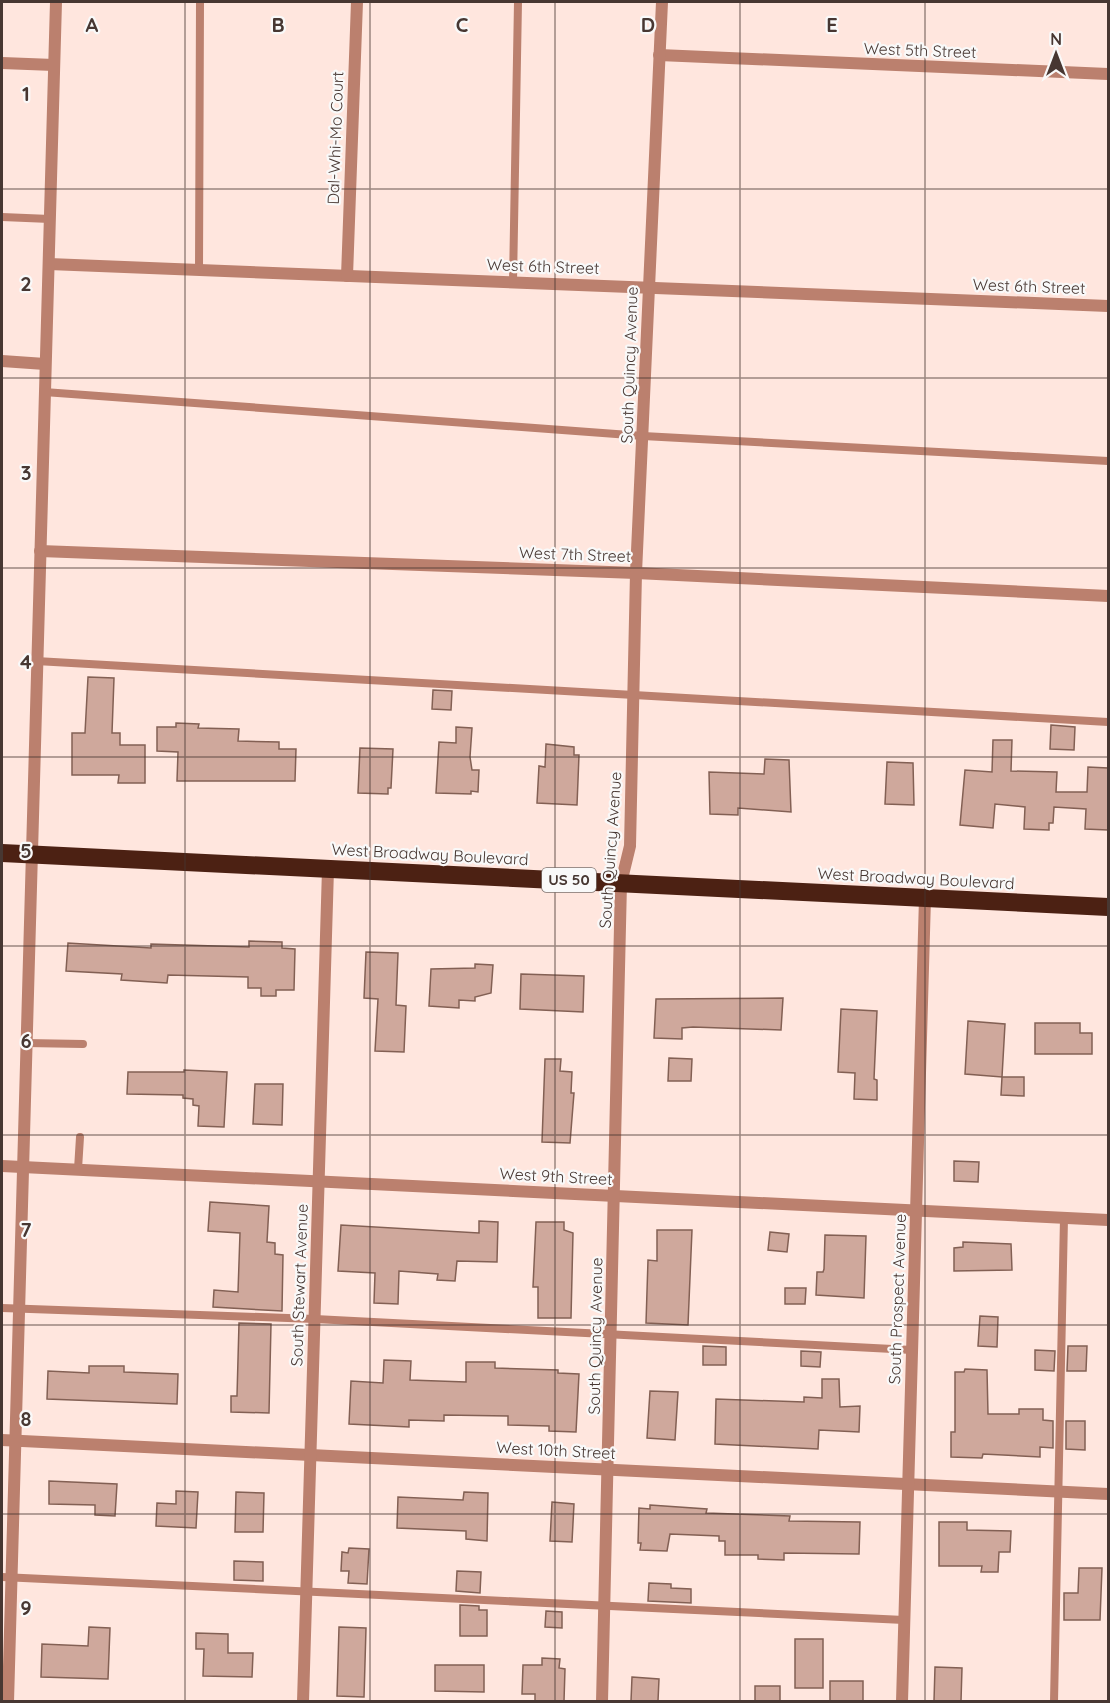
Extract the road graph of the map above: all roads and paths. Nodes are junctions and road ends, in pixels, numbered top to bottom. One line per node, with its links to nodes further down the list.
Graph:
1 (56, 2): 8 (street)
2 (200, 2): 13 (lane)
3 (357, 2): 14 (street, Dal-Whi-Mo Court)
4 (518, 2): 15 (lane)
5 (662, 2): 6 (street, South Quincy Avenue)
6 (659, 56): 9 (street, West 5th Street); 16 (street, South Quincy Avenue)
7 (2, 63): 8 (street)
8 (54, 65): 11 (street)
9 (1108, 74)
10 (2, 217): 11 (lane)
11 (50, 219): 12 (street)
12 (49, 264): 13 (street, West 6th Street); 19 (street)
13 (199, 270): 14 (street, West 6th Street)
14 (347, 276): 15 (street, West 6th Street)
15 (513, 282): 16 (street, West 6th Street)
16 (649, 287): 17 (street, West 6th Street); 21 (street, South Quincy Avenue)
17 (1108, 306)
18 (2, 361): 19 (street)
19 (45, 364): 20 (street)
20 (44, 392): 21 (lane); 23 (street)
21 (643, 436): 22 (lane); 24 (street, South Quincy Avenue)
22 (1108, 461)
23 (40, 551): 24 (street, West 7th Street); 26 (street)
24 (636, 573): 25 (street, West 7th Street); 27 (street, South Quincy Avenue)
25 (1108, 596)
26 (36, 661): 27 (lane); 30 (street)
27 (635, 694): 28 (lane); 32 (street, South Quincy Avenue)
28 (1108, 722)
29 (2, 853): 30 (highway, West Broadway Boulevard / US 50)
30 (30, 854): 31 (highway, West Broadway Boulevard / US 50); 35 (street)
31 (328, 868): 32 (highway, West Broadway Boulevard / US 50); 41 (street, South Stewart Avenue)
32 (621, 883): 33 (highway, West Broadway Boulevard / US 50); 42 (street, South Quincy Avenue)
33 (925, 898): 34 (highway, West Broadway Boulevard / US 50); 43 (street, South Prospect Avenue)
34 (1108, 907)
35 (26, 1043): 36 (lane); 39 (street)
36 (83, 1044)
37 (80, 1137): 40 (lane)
38 (2, 1166): 39 (street, West 9th Street)
39 (23, 1167): 40 (street, West 9th Street); 47 (street)
40 (78, 1169): 41 (street, West 9th Street)
41 (319, 1181): 42 (street, West 9th Street); 48 (street, South Stewart Avenue)
42 (614, 1196): 43 (street, West 9th Street); 49 (street, South Quincy Avenue)
43 (916, 1211): 44 (street, West 9th Street); 50 (street, South Prospect Avenue)
44 (1064, 1218): 45 (street, West 9th Street); 56 (lane)
45 (1108, 1221)
46 (2, 1308): 47 (lane)
47 (19, 1308): 48 (lane); 52 (street)
48 (315, 1319): 49 (lane); 53 (street, South Stewart Avenue)
49 (611, 1335): 50 (lane); 54 (street, South Quincy Avenue)
50 (912, 1350): 55 (street, South Prospect Avenue)
51 (2, 1440): 52 (street, West 10th Street)
52 (16, 1441): 53 (street, West 10th Street); 58 (street)
53 (311, 1455): 54 (street, West 10th Street); 59 (street, South Stewart Avenue)
54 (609, 1470): 55 (street, West 10th Street); 60 (street, South Quincy Avenue)
55 (909, 1484): 56 (street, West 10th Street); 61 (street, South Prospect Avenue)
56 (1059, 1492): 57 (street, West 10th Street); 66 (lane)
57 (1108, 1494)
58 (7, 1577): 59 (lane); 62 (street)
59 (307, 1591): 60 (lane); 63 (street, South Stewart Avenue)
60 (604, 1606): 61 (lane); 64 (street, South Quincy Avenue)
61 (904, 1620): 65 (street, South Prospect Avenue)
62 (9, 1701)
63 (303, 1701)
64 (602, 1701)
65 (902, 1701)
66 (1054, 1701)

